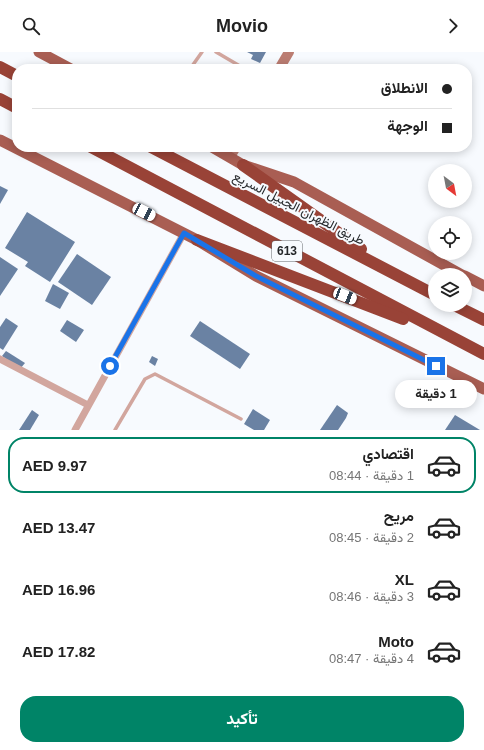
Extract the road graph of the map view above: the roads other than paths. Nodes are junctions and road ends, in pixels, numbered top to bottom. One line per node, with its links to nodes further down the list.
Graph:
1 (39, 52): 6 (main road)
2 (202, 52): 7 (lane)
3 (216, 52): 5 (lane)
4 (289, 52): 8 (street)
5 (235, 63)
6 (62, 64)
7 (194, 64)
8 (282, 64)
9 (0, 67): 10 (highway)
10 (12, 73)
11 (0, 99): 12 (highway)
12 (12, 105)
13 (0, 140): 14 (main road)
14 (12, 146)
15 (24, 152): 22 (main road)
16 (100, 152): 31 (highway, 613)
17 (161, 152): 25 (highway, طريق الظهران الجبيل السريع / 613)
18 (222, 152): 20 (main road)
19 (233, 152): 20 (street)
20 (230, 157): 21 (main road)
21 (243, 165): 24 (main road); 25 (highway)
22 (184, 233): 23 (main road); 35 (street)
23 (197, 240): 31 (highway); 34 (main road)
24 (449, 268)
25 (403, 278): 28 (highway, طريق الظهران الجبيل السريع / 613)
26 (472, 280): 27 (main road)
27 (484, 286)
28 (428, 291)
29 (468, 312): 30 (highway)
30 (484, 320)
31 (459, 341): 32 (highway, 613)
32 (484, 354)
33 (0, 359): 35 (street)
34 (484, 389)
35 (88, 406): 37 (street)
36 (241, 419): 38 (lane)
37 (75, 430)
38 (115, 430)

